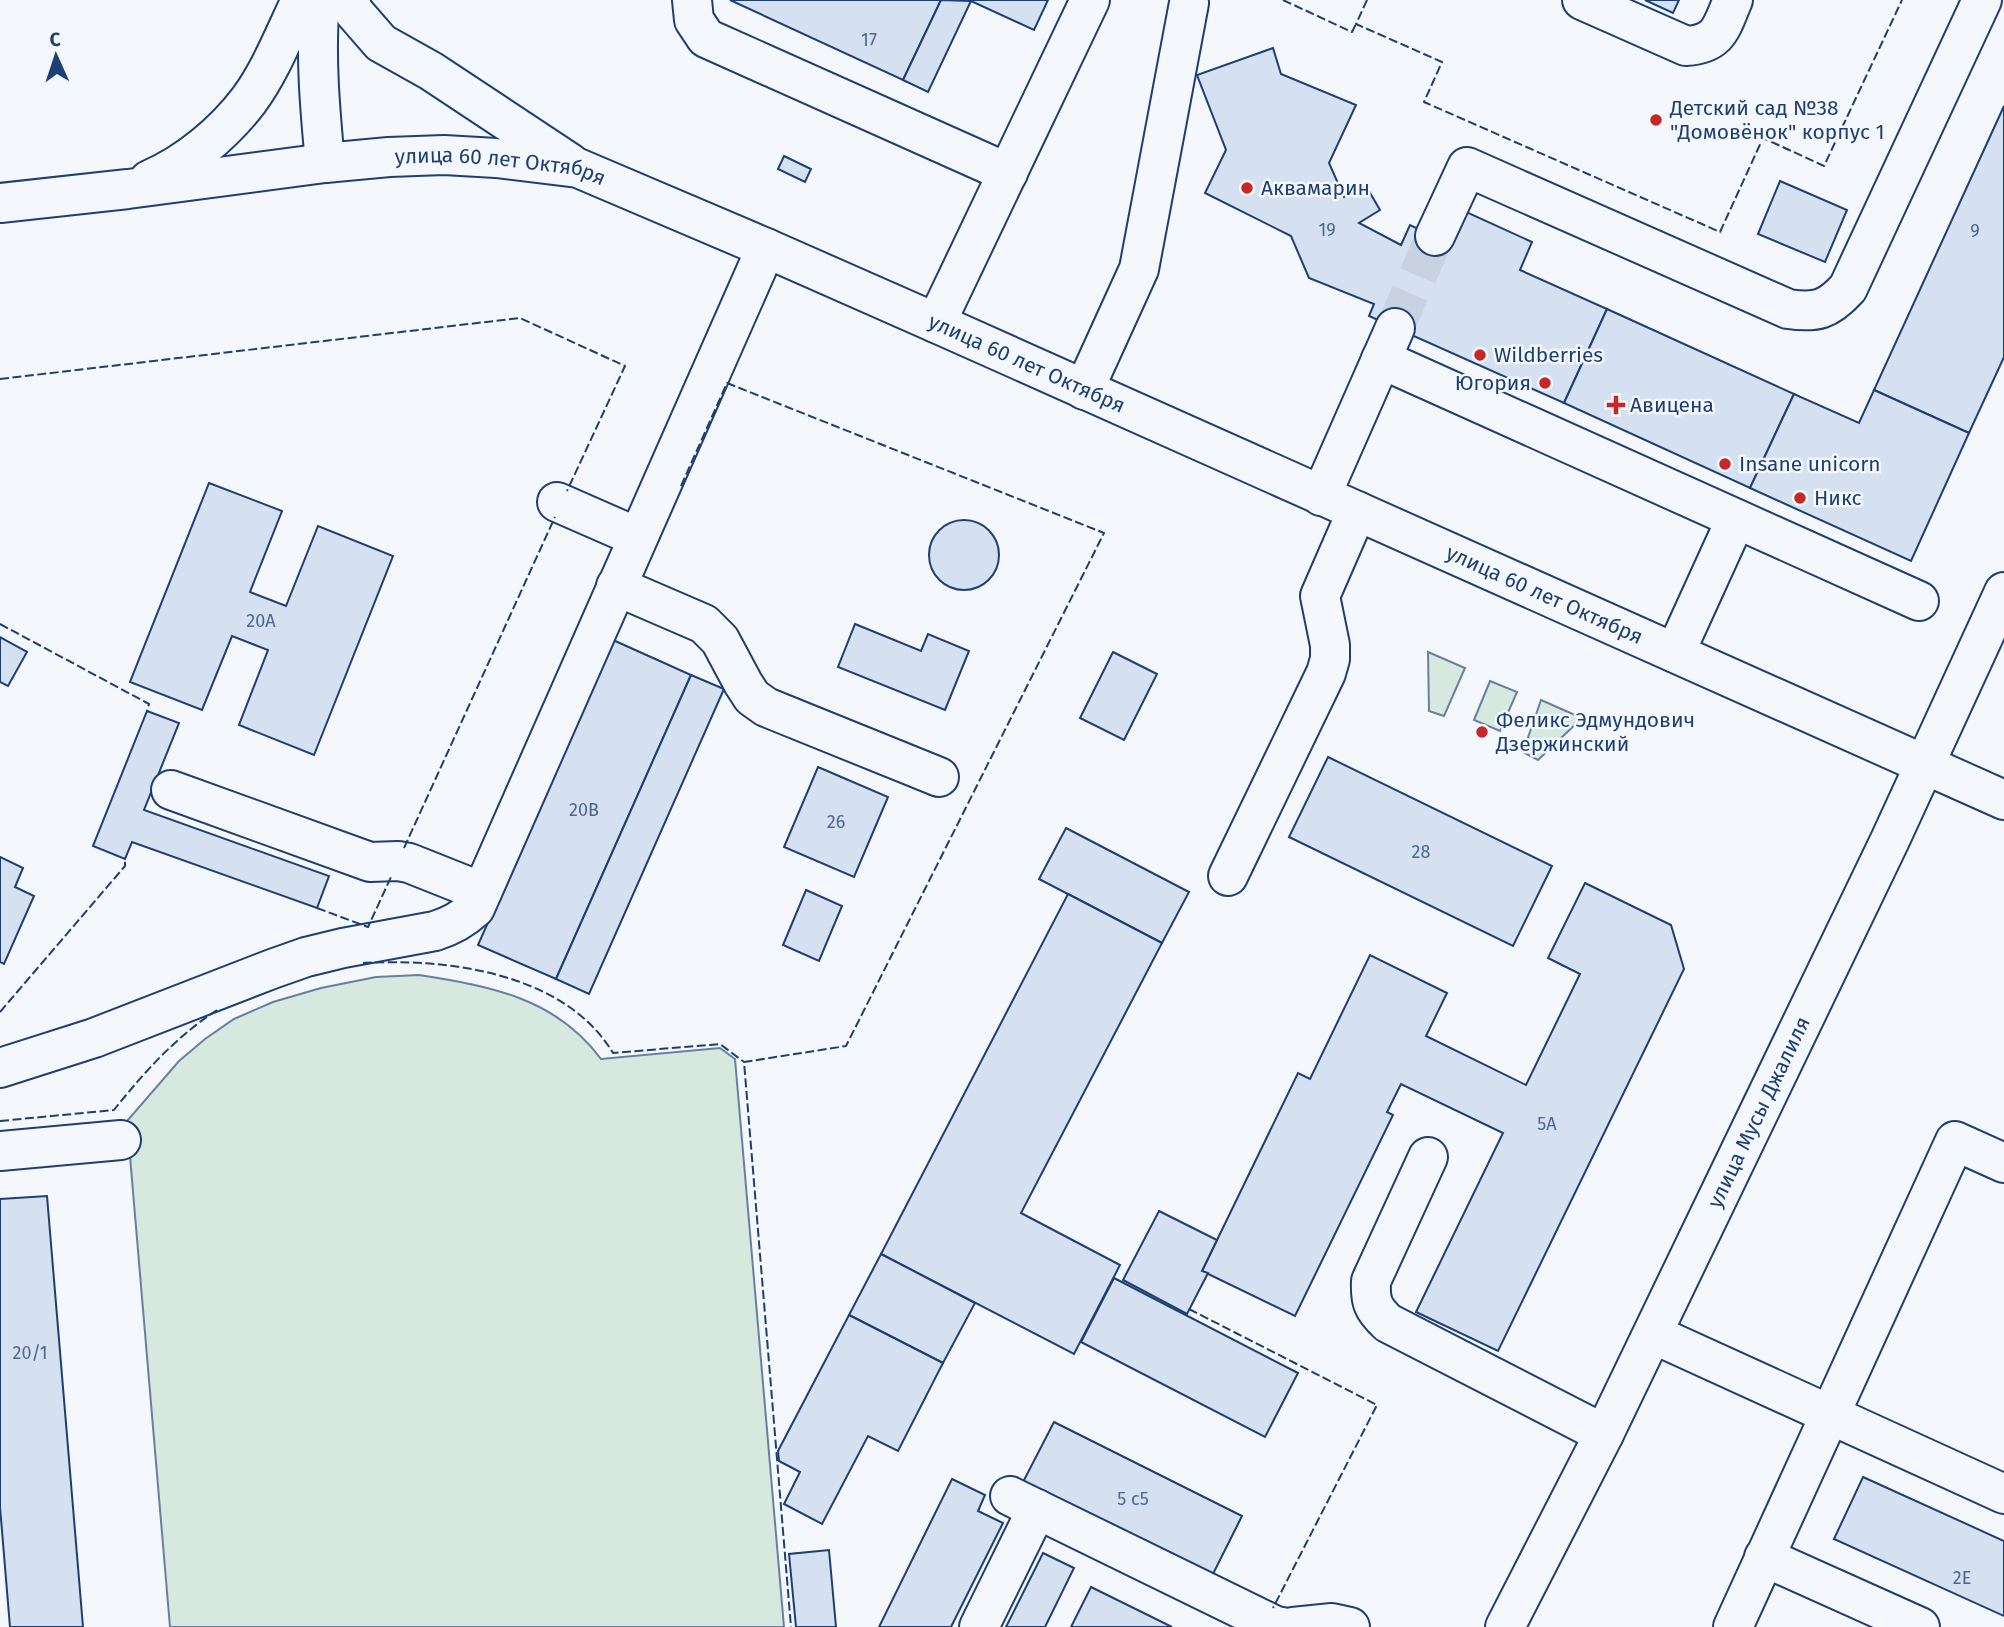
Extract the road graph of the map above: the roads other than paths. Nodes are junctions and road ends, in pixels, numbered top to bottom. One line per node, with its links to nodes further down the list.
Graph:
1 (301, 0): 13 (main road)
2 (320, 0): 10 (main road)
3 (349, 0): 11 (main road)
4 (692, 0): 12 (main road)
5 (1090, 0): 12 (main road)
6 (1582, 0): 7 (main road)
7 (1733, 0)
8 (1982, 0): 15 (main road)
9 (1188, 3): 18 (main road)
10 (325, 163): 11 (main road, улица 60 лет Октября); 13 (main road, улица 60 лет Октября)
11 (578, 168): 16 (main road, улица 60 лет Октября)
12 (1008, 173): 17 (main road)
13 (128, 189): 14 (main road, улица 60 лет Октября)
14 (0, 203)
15 (1435, 236)
16 (766, 248): 17 (main road, улица 60 лет Октября); 23 (main road)
17 (936, 324): 18 (main road, улица 60 лет Октября)
18 (1084, 390): 19 (main road, улица 60 лет Октября)
19 (1321, 496): 21 (main road, улица 60 лет Октября); 22 (main road)
20 (557, 502): 23 (main road)
21 (1357, 511): 28 (main road, улица 60 лет Октября); 33 (main road)
22 (1736, 519): 26 (main road); 28 (main road)
23 (638, 537): 24 (main road)
24 (616, 586): 30 (main road); 34 (main road)
25 (2004, 593): 27 (main road, улица Мусы Джалиля)
26 (1919, 601)
27 (1992, 649): 29 (main road, улица Мусы Джалиля)
28 (1675, 653): 29 (main road, улица 60 лет Октября)
29 (1925, 765): 32 (main road, улица 60 лет Октября); 40 (main road, улица Мусы Джалиля)
30 (939, 777)
31 (171, 790): 34 (main road)
32 (2004, 800)
33 (1228, 876)
34 (482, 892): 35 (main road)
35 (0, 1068)
36 (121, 1140): 37 (main road)
37 (0, 1152)
38 (1428, 1157): 42 (main road)
39 (2004, 1163): 41 (main road)
40 (1653, 1334): 41 (main road); 42 (main road, улица Мусы Джалиля)
41 (1829, 1414): 43 (main road); 44 (main road)
42 (1604, 1434): 49 (main road, улица Мусы Джалиля)
43 (2004, 1494)
44 (1764, 1557): 50 (main road); 51 (main road)
45 (979, 1627): 46 (main road)
46 (1282, 1627)
47 (1293, 1627): 48 (main road)
48 (1350, 1627)
49 (1506, 1627)
50 (1733, 1627)
51 (1920, 1627)

